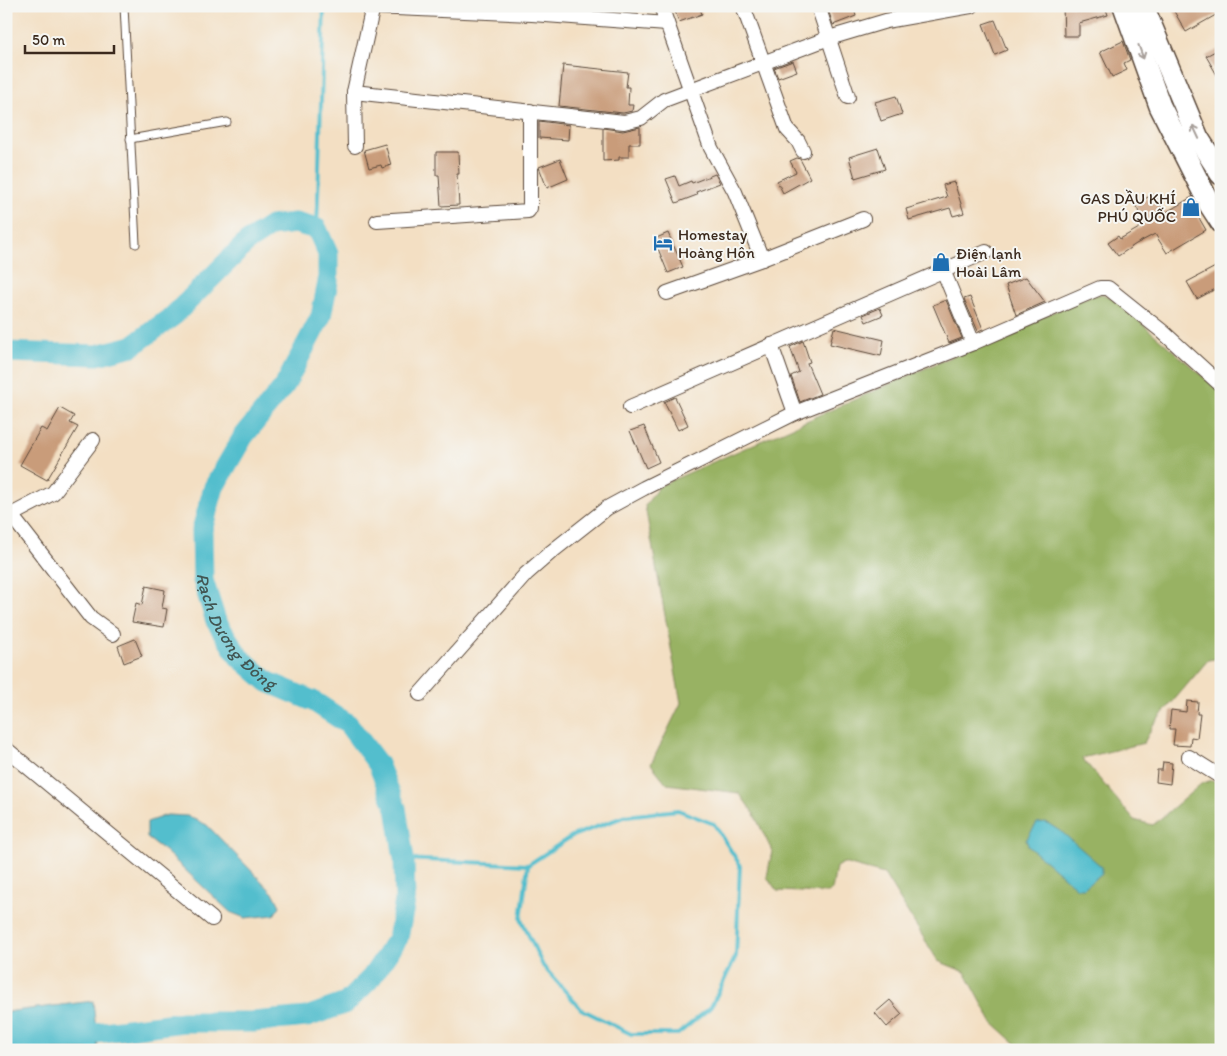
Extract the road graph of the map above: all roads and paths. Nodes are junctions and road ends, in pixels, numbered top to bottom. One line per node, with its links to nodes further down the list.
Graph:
1 (124, 6): 18 (lane)
2 (661, 6): 10 (street)
3 (742, 6): 12 (street)
4 (818, 6): 11 (street)
5 (971, 6): 11 (street)
6 (1124, 6): 24 (main road, one-way to 24)
7 (1143, 6): 21 (main road, one-way to 7)
8 (373, 7): 9 (street); 14 (street)
9 (532, 10): 10 (street)
10 (667, 24): 13 (street)
11 (828, 38): 12 (street); 15 (street)
12 (763, 63): 13 (street); 20 (street)
13 (690, 91): 16 (street); 27 (street)
14 (354, 92): 16 (street); 19 (street)
15 (848, 97)
16 (530, 111): 23 (street)
17 (226, 122): 18 (lane)
18 (130, 139): 25 (lane)
19 (355, 146)
20 (803, 151)
21 (1221, 174)
22 (863, 219): 27 (street)
23 (378, 222)
24 (1221, 222)
25 (136, 244)
26 (986, 252): 28 (street)
27 (762, 259): 29 (street)
28 (943, 270): 30 (street); 31 (street)
29 (667, 293)
30 (973, 343): 32 (street); 34 (street)
31 (770, 345): 33 (street); 34 (street)
32 (1221, 385)
33 (630, 407)
34 (795, 413): 38 (street)
35 (93, 440): 36 (street)
36 (8, 518): 37 (street)
37 (113, 634)
38 (420, 694)
39 (6, 749): 42 (street)
40 (1188, 757): 41 (street)
41 (1221, 777)
42 (212, 919)

